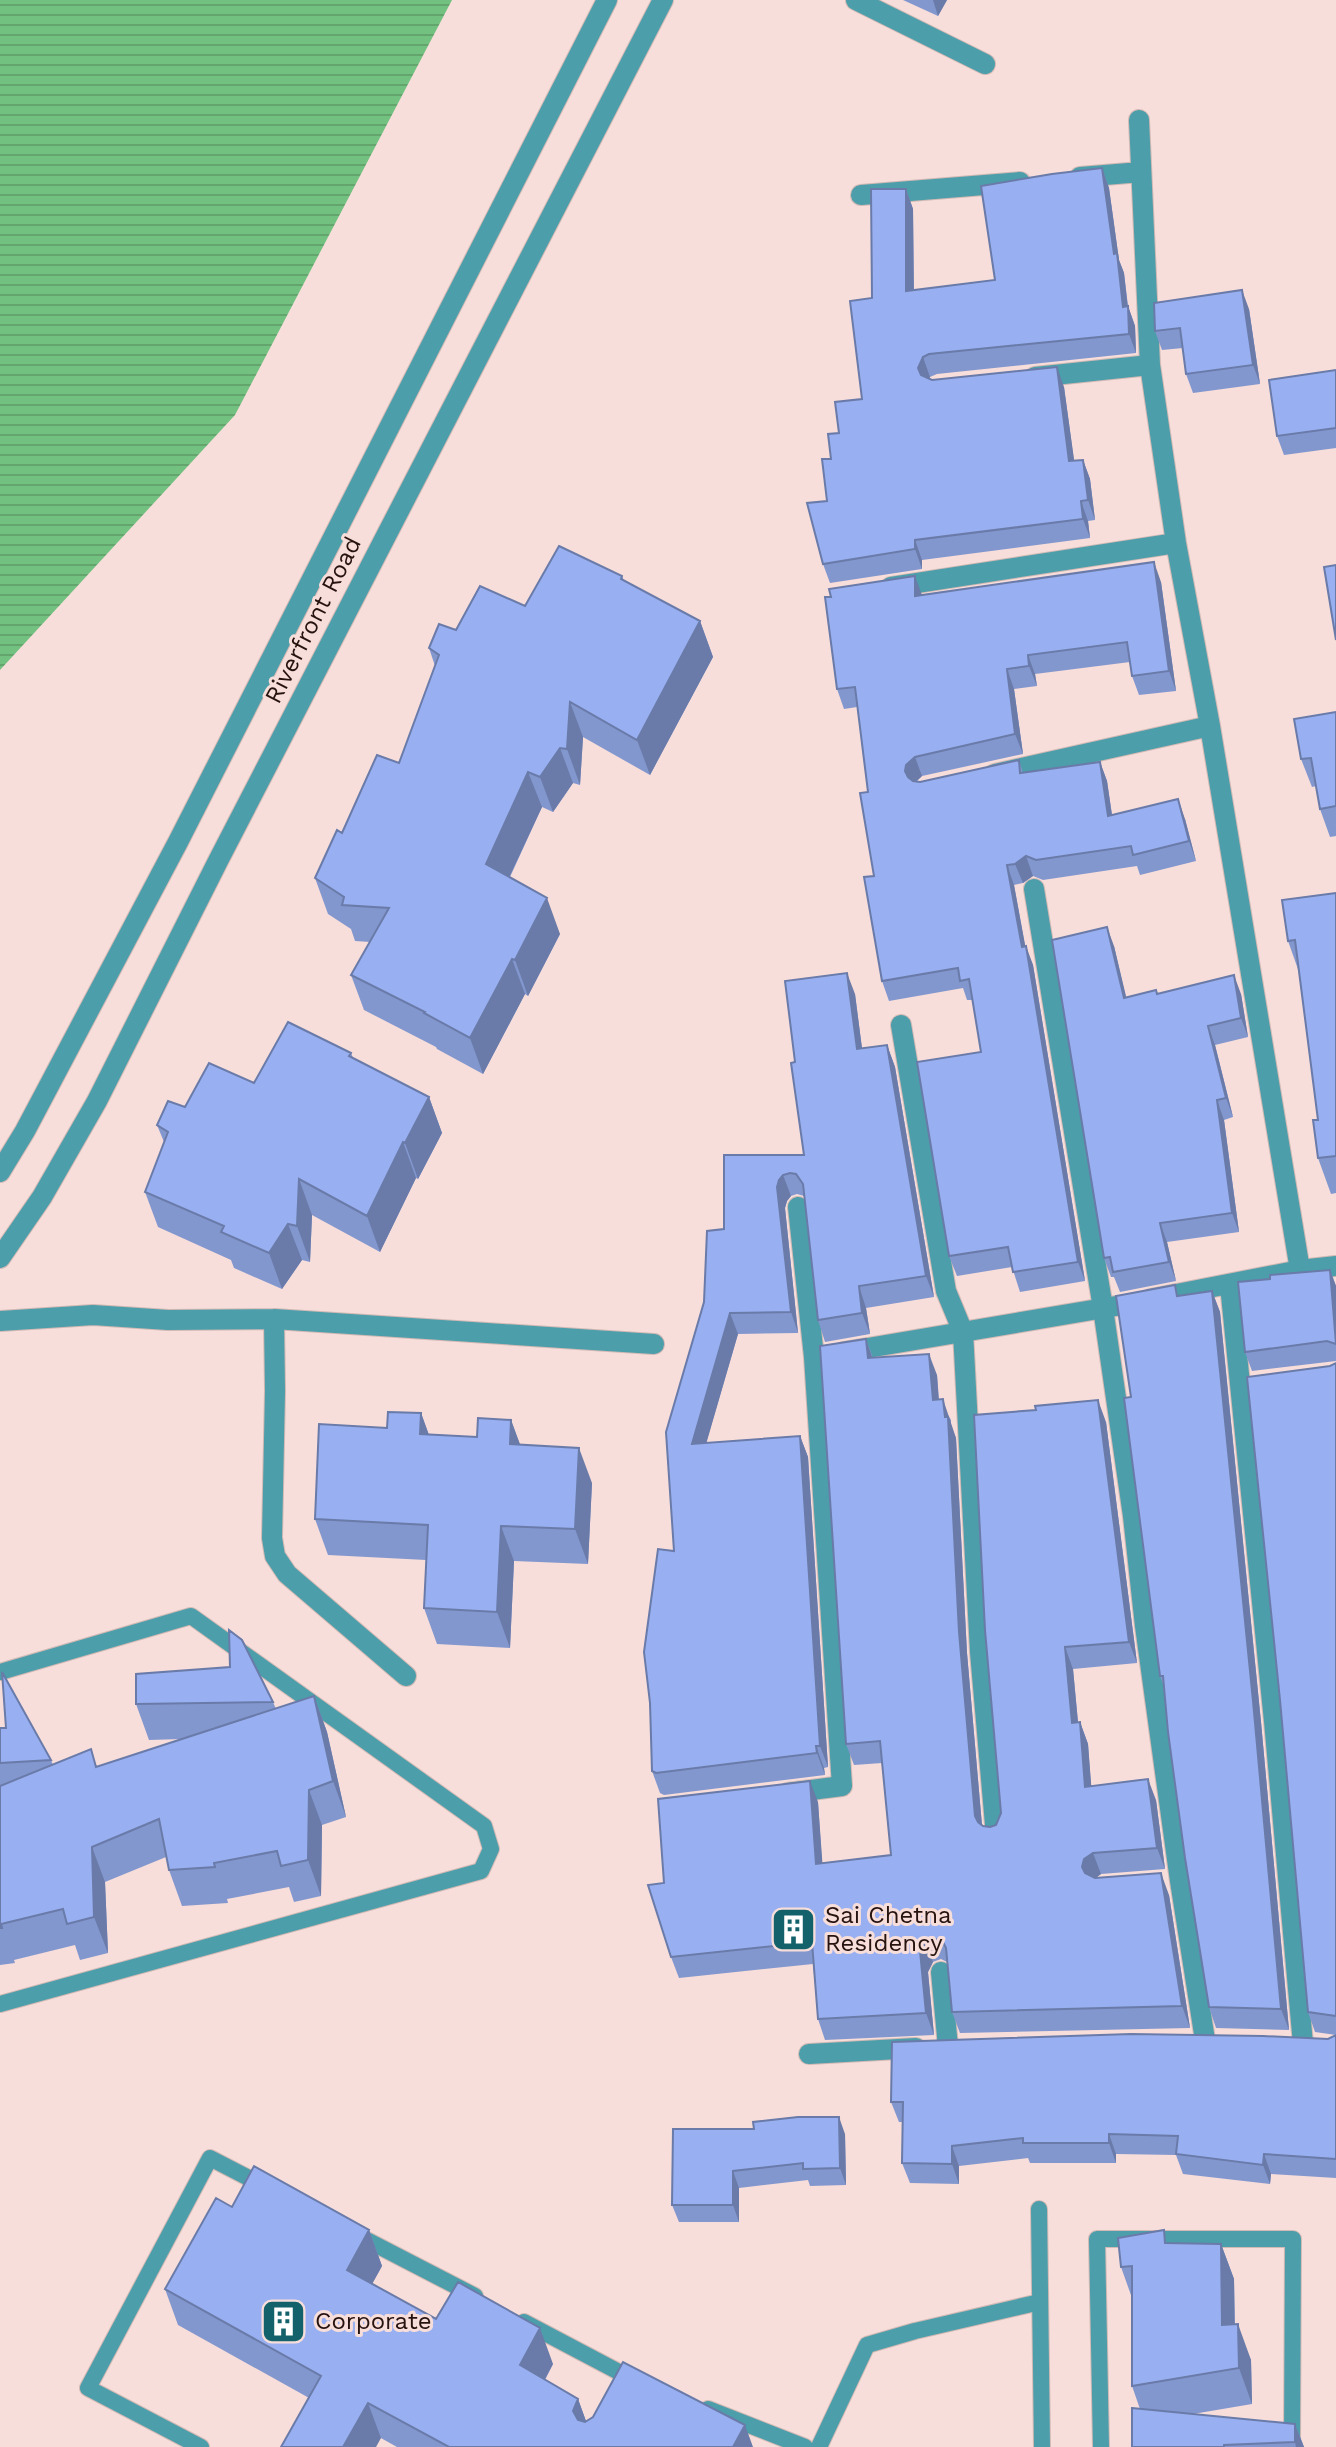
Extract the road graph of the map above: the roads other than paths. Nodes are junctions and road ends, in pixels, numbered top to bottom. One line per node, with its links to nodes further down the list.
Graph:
1 (607, 0): 18 (street, Riverfront Road)
2 (663, 0): 20 (street, Riverfront Road)
3 (856, 0): 4 (street)
4 (985, 64)
5 (1139, 120): 6 (street)
6 (1141, 172): 7 (street); 10 (street)
7 (1063, 178)
8 (1032, 181): 9 (street)
9 (861, 195)
10 (1150, 365): 11 (street); 12 (street)
11 (1014, 379)
12 (1176, 543): 13 (street); 14 (street)
13 (872, 590)
14 (1210, 726): 15 (street); 22 (street)
15 (970, 779)
16 (1034, 889): 24 (street)
17 (901, 1025): 27 (street)
18 (0, 1172)
19 (798, 1207): 29 (street)
20 (0, 1258)
21 (1336, 1266): 22 (street)
22 (1300, 1270): 23 (street)
23 (1230, 1285): 24 (street); 37 (street)
24 (1103, 1308): 27 (street); 36 (street)
25 (274, 1319): 26 (street); 28 (street); 31 (street)
26 (0, 1321)
27 (963, 1332): 29 (street); 33 (street)
28 (654, 1344)
29 (814, 1357): 32 (street)
30 (0, 1672): 35 (lane)
31 (406, 1676)
32 (767, 1795)
33 (996, 1836)
34 (941, 1972): 38 (street)
35 (0, 2004)
36 (1205, 2040)
37 (1325, 2046)
38 (809, 2054)
39 (281, 2195): 45 (lane)
40 (1039, 2209): 42 (lane)
41 (337, 2224): 43 (lane)
42 (1040, 2302): 47 (lane); 48 (lane)
43 (636, 2386)
44 (691, 2402): 46 (lane)
45 (201, 2447)
46 (805, 2447)
47 (819, 2447)
48 (1042, 2447)
49 (1101, 2447): 50 (lane)
50 (1292, 2447)

